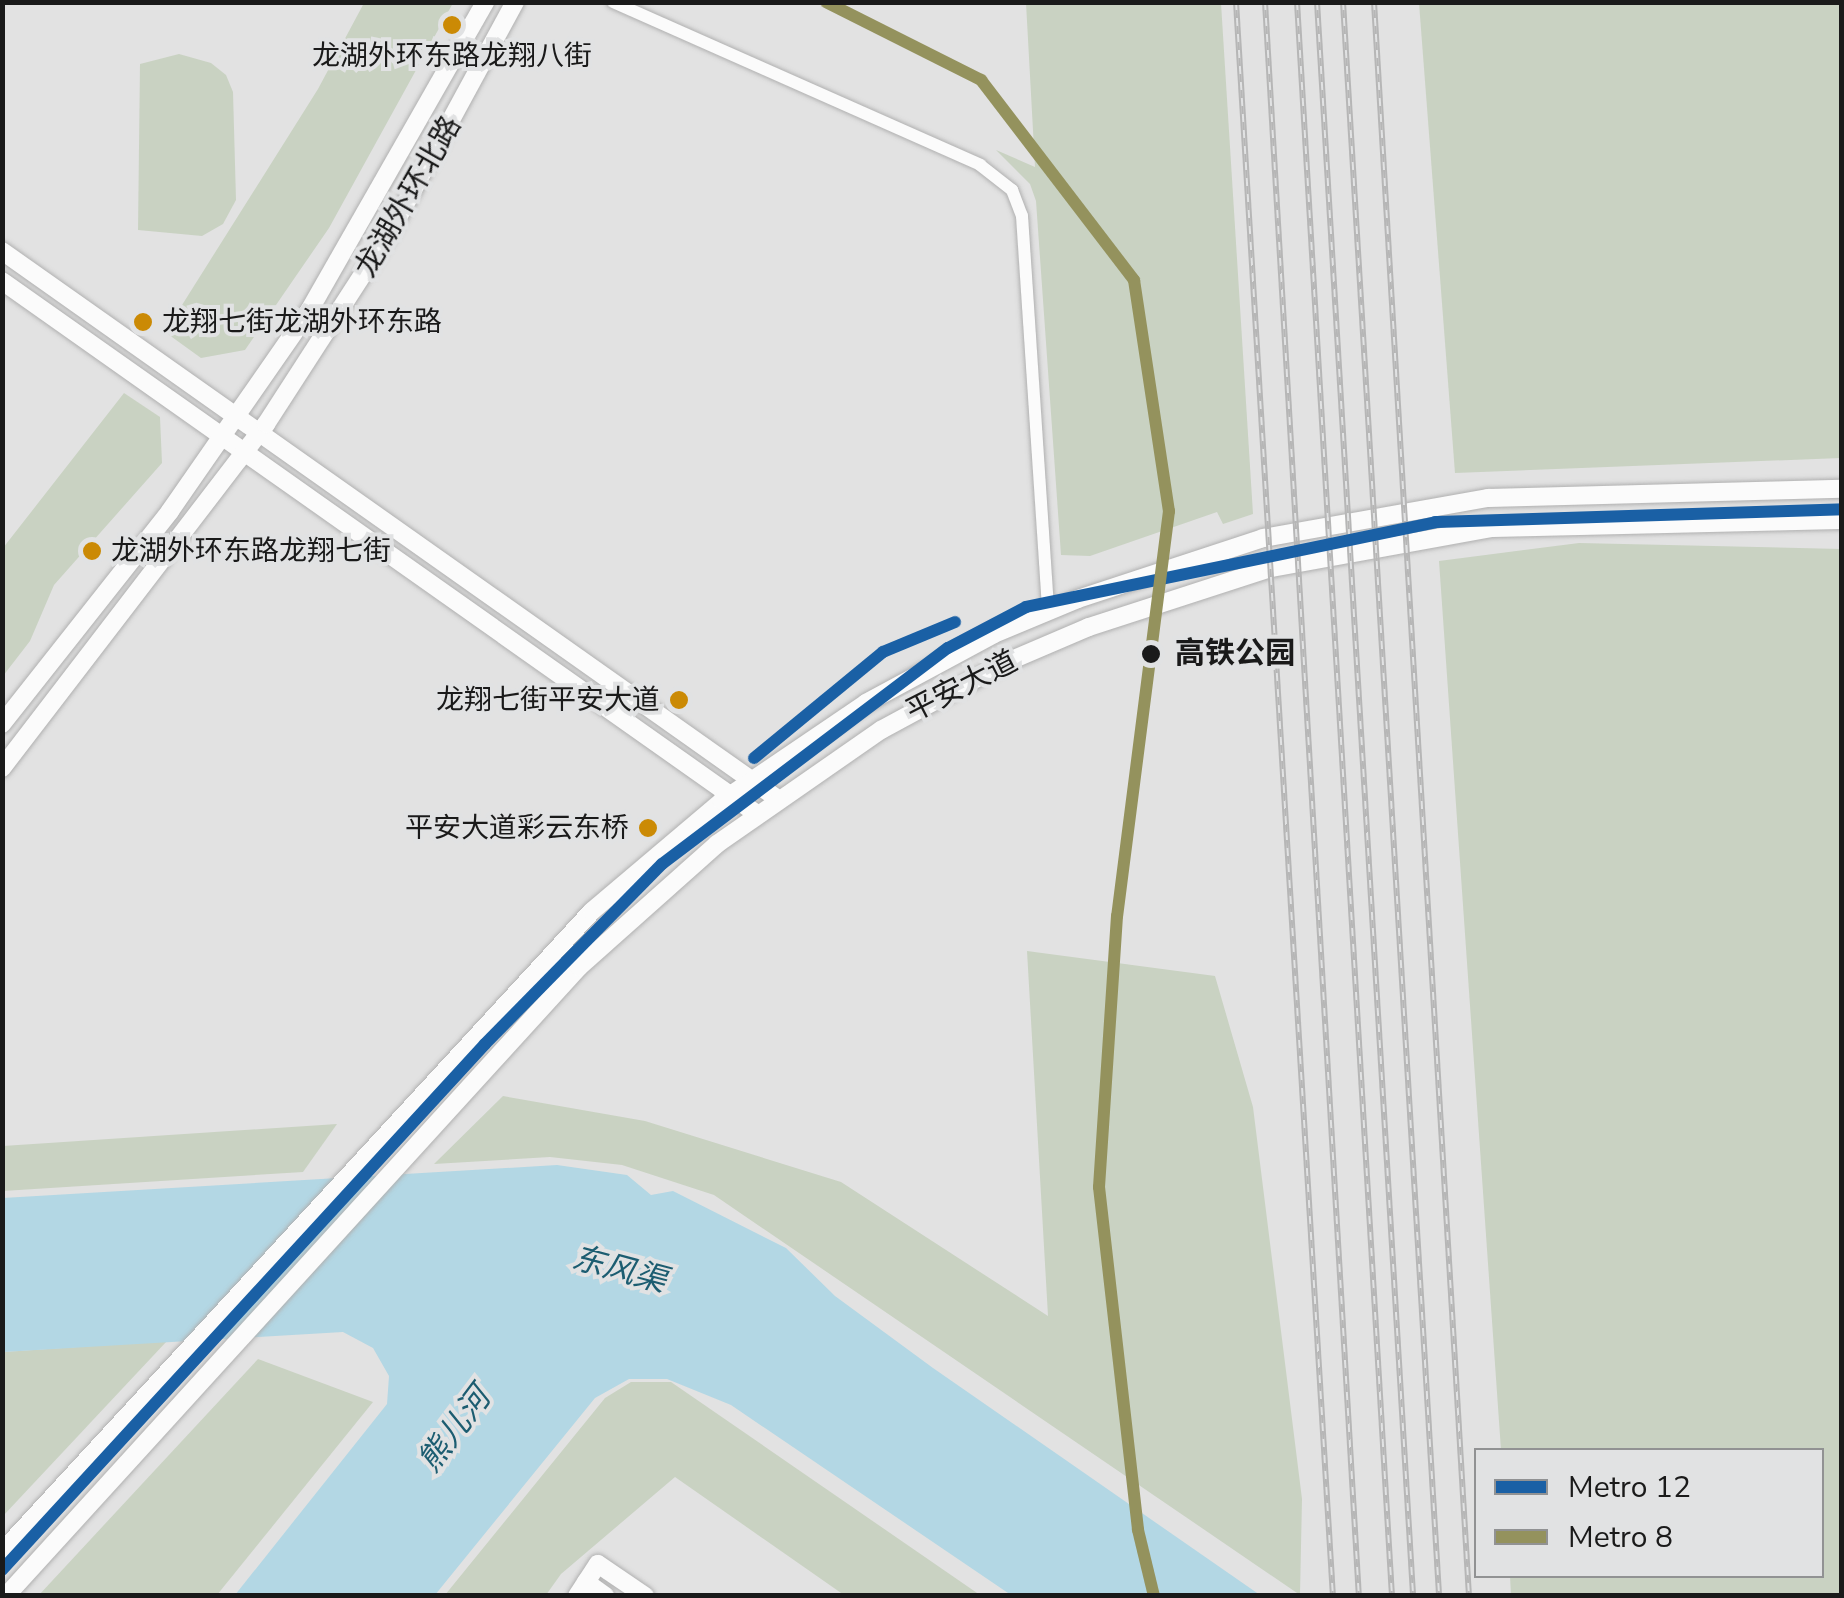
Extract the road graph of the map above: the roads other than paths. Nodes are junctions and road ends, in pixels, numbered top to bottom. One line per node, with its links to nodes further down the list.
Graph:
1 (485, 2): 6 (main road, 龙湖外环北路)
2 (515, 2): 7 (main road, 龙湖外环北路)
3 (614, 2): 12 (street)
4 (2, 251): 6 (main road)
5 (2, 281): 8 (main road)
6 (238, 416): 7 (main road); 8 (main road, 龙湖外环北路)
7 (260, 432): 9 (main road, 龙湖外环北路); 15 (main road)
8 (223, 437): 9 (main road); 13 (main road, 龙湖外环北路)
9 (246, 452): 14 (main road, 龙湖外环北路); 16 (main road)
10 (1842, 490): 12 (main road, 平安大道)
11 (1842, 520): 17 (main road, 平安大道)
12 (1048, 612): 15 (main road, 平安大道)
13 (2, 724)
14 (2, 768)
15 (752, 779): 16 (main road, 平安大道); 17 (main road)
16 (732, 794): 18 (main road); 19 (main road, 平安大道)
17 (778, 798): 18 (main road, 平安大道)
18 (757, 814): 22 (main road, 平安大道)
19 (2, 1552)
20 (619, 1578): 21 (main road); 23 (main road); 24 (main road)
21 (581, 1589): 23 (main road)
22 (6, 1596)
23 (606, 1596)
24 (644, 1596)

